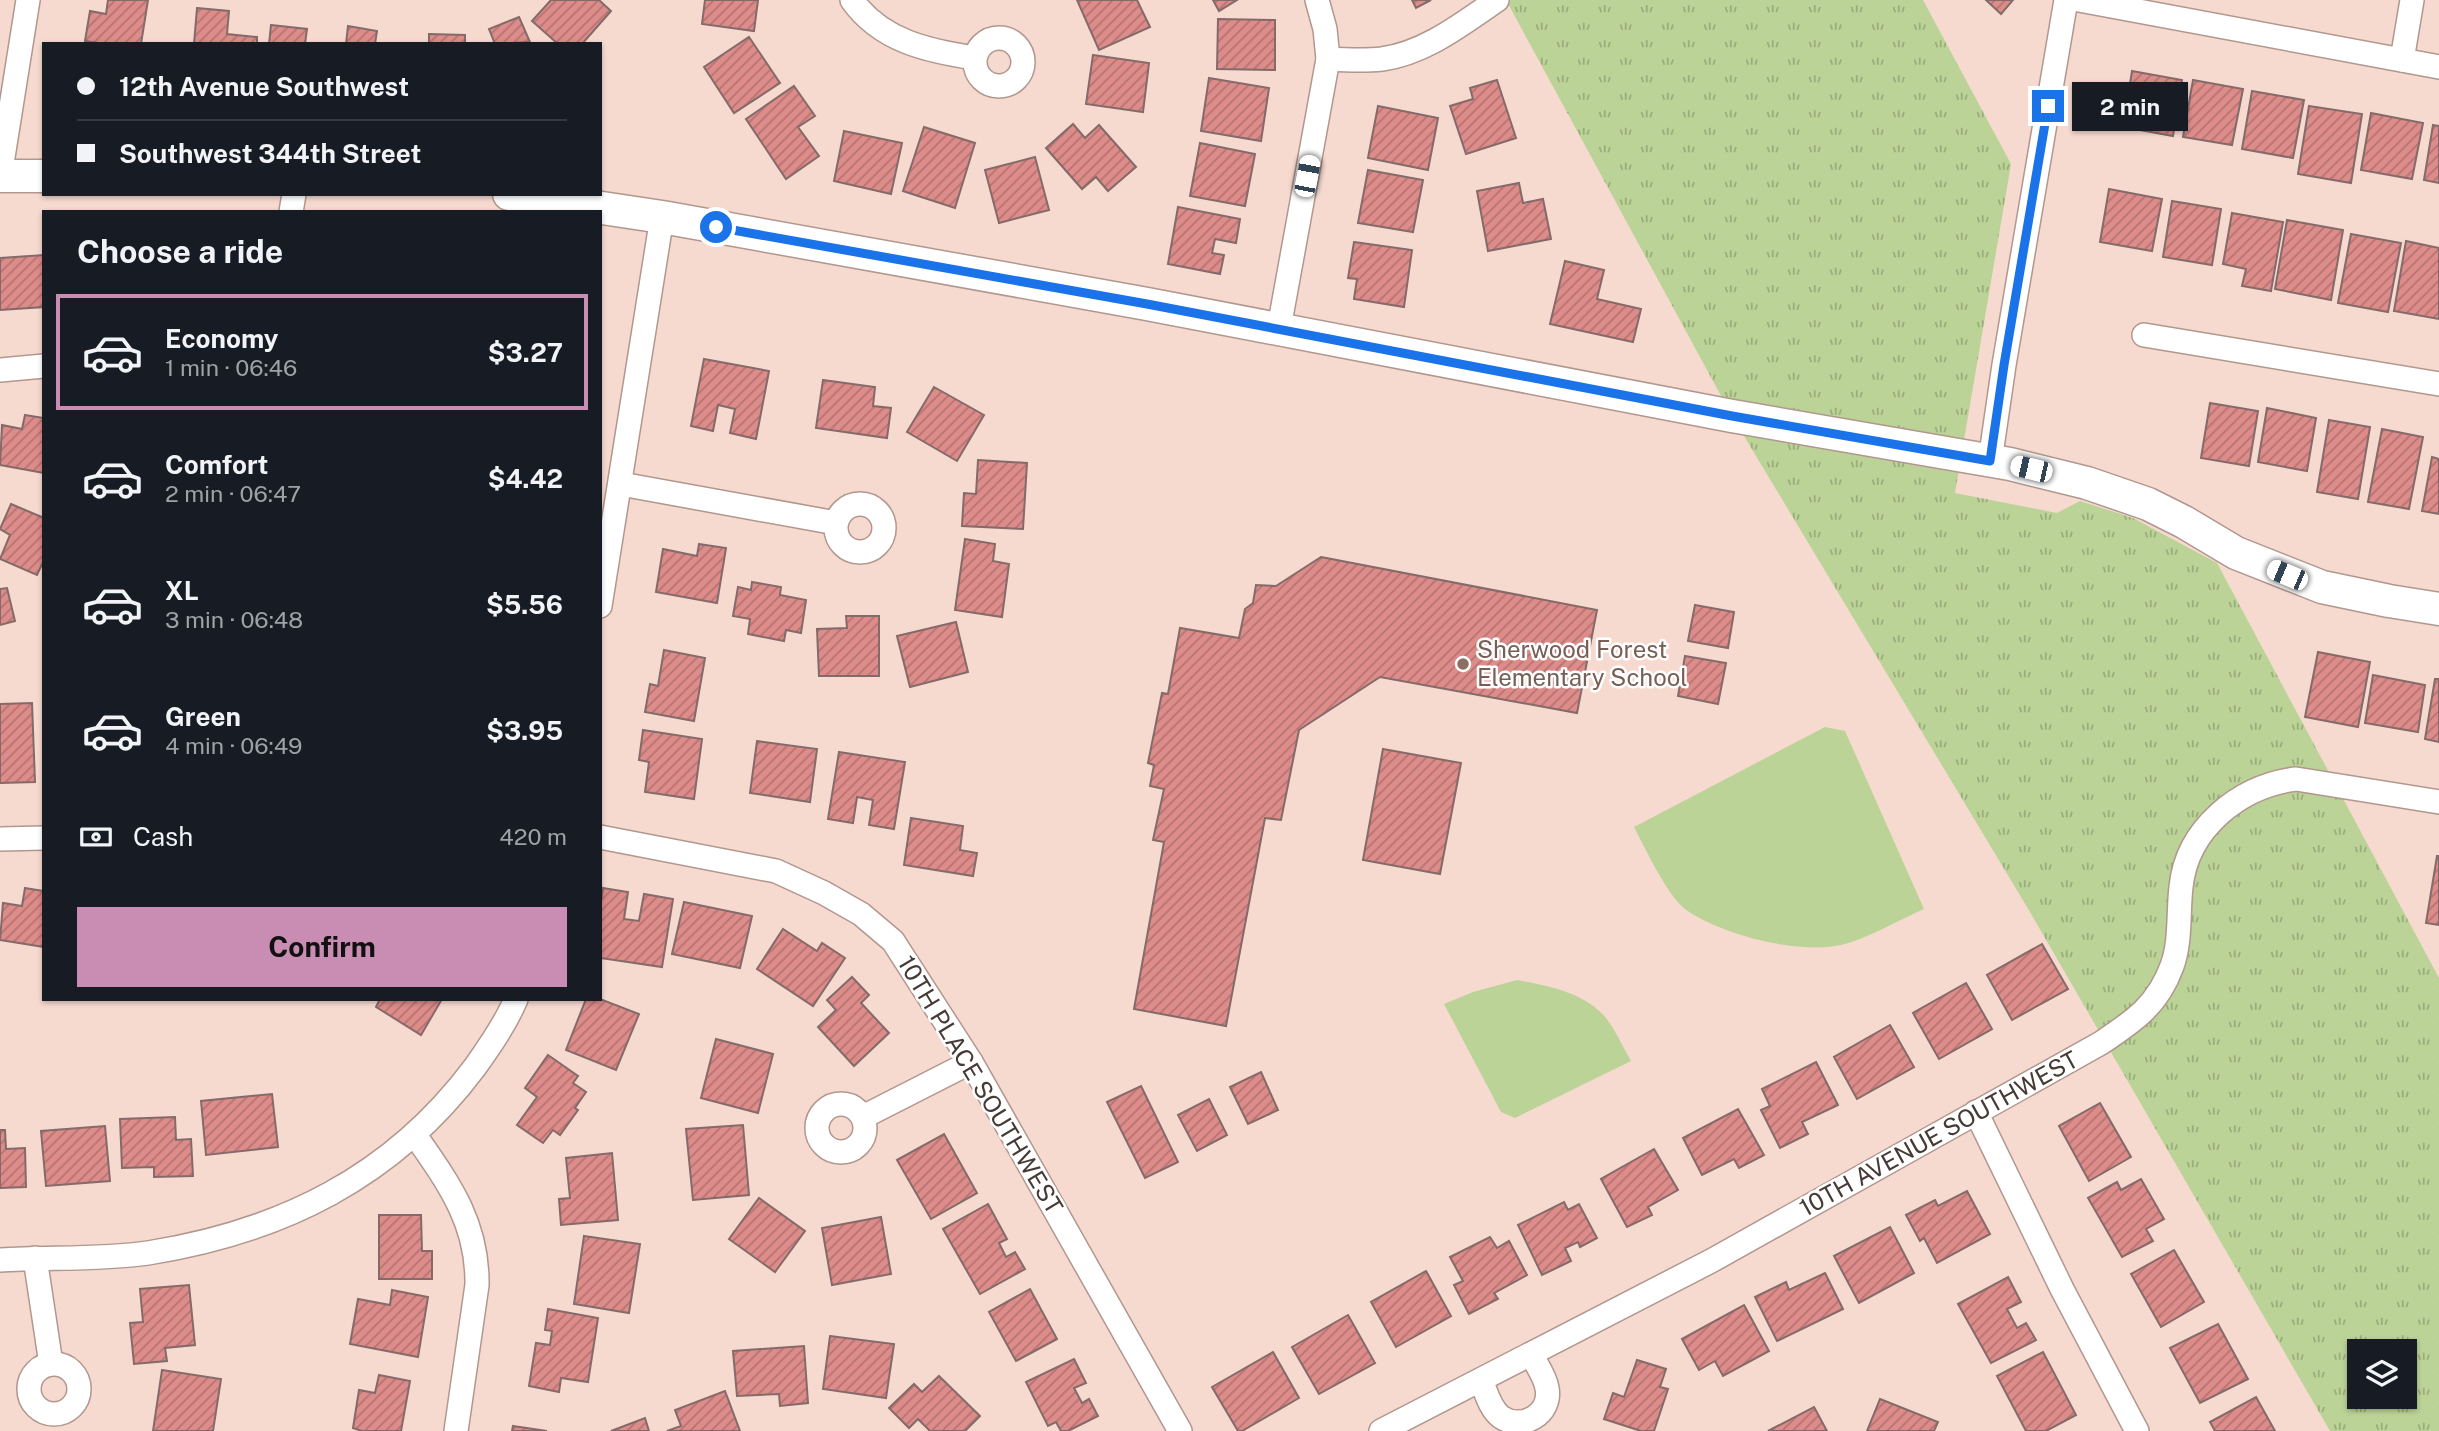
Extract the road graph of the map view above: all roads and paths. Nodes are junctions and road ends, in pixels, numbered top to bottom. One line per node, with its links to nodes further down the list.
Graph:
1 (28, 0): 12 (street)
2 (852, 0): 8 (street)
3 (1317, 0): 9 (street)
4 (1497, 0): 9 (street)
5 (2066, 0): 21 (street)
6 (2079, 0): 10 (street)
7 (2412, 0): 10 (street)
8 (975, 58)
9 (1328, 59): 16 (street)
10 (2402, 60): 11 (street)
11 (2439, 67)
12 (0, 176): 13 (street)
13 (42, 176)
14 (522, 196): 15 (street)
15 (662, 218): 16 (street); 22 (street)
16 (1279, 328): 21 (street)
17 (2144, 335): 20 (street)
18 (42, 366): 19 (street)
19 (0, 370)
20 (2439, 384)
21 (1990, 461): 25 (street)
22 (621, 484): 23 (street); 24 (street)
23 (836, 523)
24 (602, 594)
25 (2439, 609)
26 (2439, 802): 32 (street, 10TH AVENUE SOUTHWEST)
27 (602, 837): 31 (street, 10TH PLACE SOUTHWEST)
28 (42, 838): 29 (street)
29 (0, 839)
30 (515, 1001): 34 (street)
31 (971, 1062): 33 (street); 41 (street, 10TH PLACE SOUTHWEST)
32 (1976, 1112): 37 (street, 10TH AVENUE SOUTHWEST); 43 (street)
33 (863, 1117)
34 (415, 1135): 35 (street); 40 (street)
35 (35, 1258): 36 (street); 38 (street)
36 (0, 1259)
37 (1531, 1354): 39 (street, 10TH AVENUE SOUTHWEST); 39 (street)
38 (51, 1364)
39 (1480, 1380): 42 (street, 10TH AVENUE SOUTHWEST)
40 (456, 1431)
41 (1180, 1431)
42 (1381, 1431)
43 (2137, 1431)

